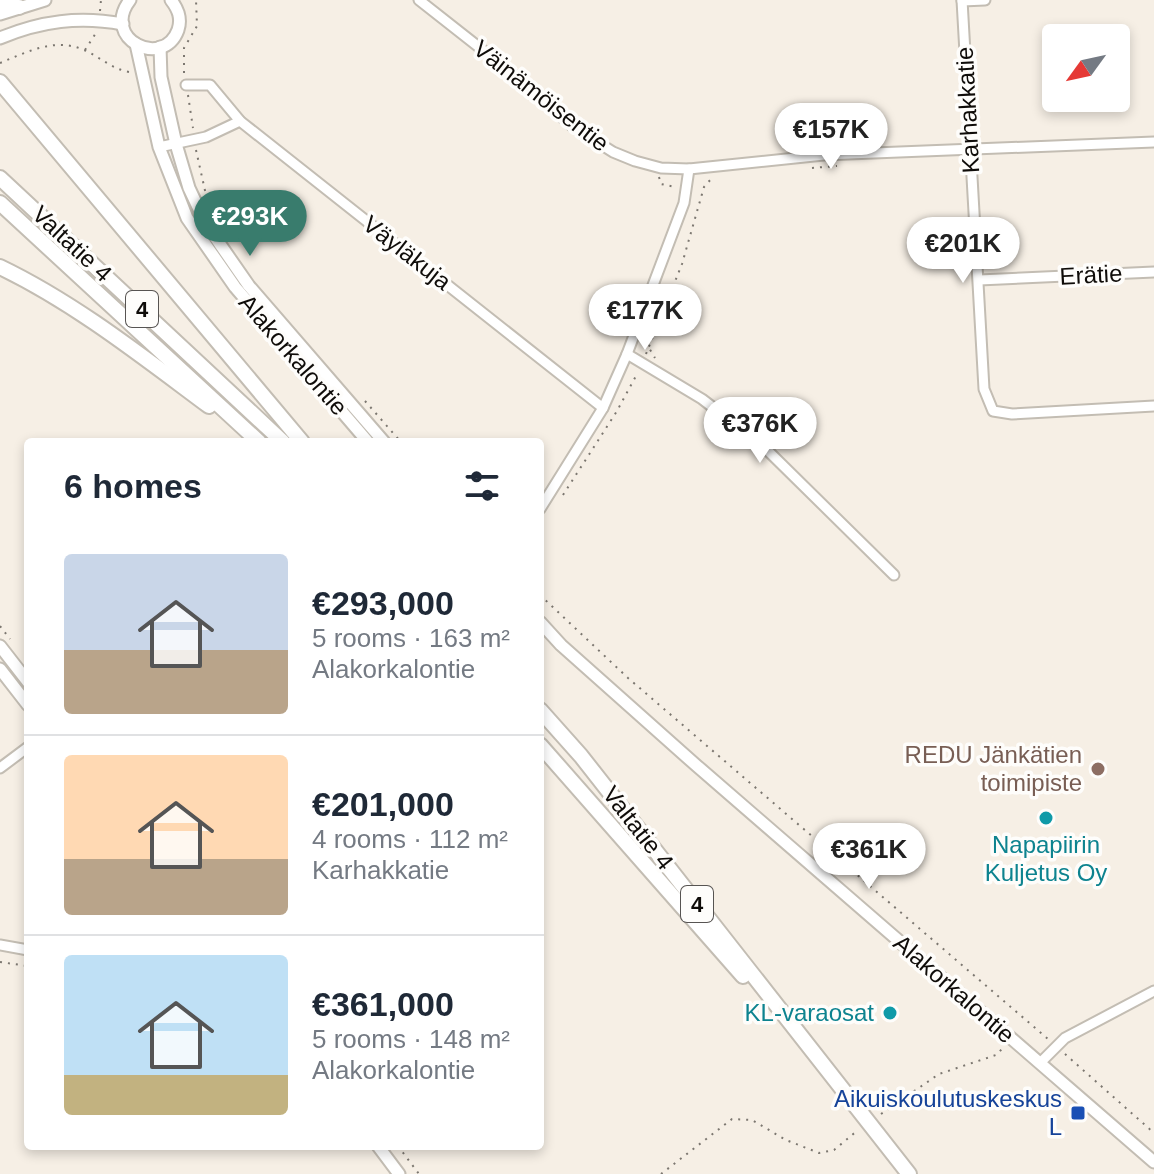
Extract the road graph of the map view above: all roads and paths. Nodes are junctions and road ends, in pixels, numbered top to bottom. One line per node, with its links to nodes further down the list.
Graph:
1 (45, 0): 9 (street)
2 (130, 0): 11 (street)
3 (171, 0): 14 (street)
4 (196, 0): 18 (path)
5 (419, 0): 28 (street, Väinämöisentie)
6 (962, 0): 7 (street); 24 (street, Karhakkatie)
7 (985, 0)
8 (0, 7): 9 (highway)
9 (19, 7): 10 (street)
10 (0, 14)
11 (123, 24): 12 (street); 13 (street, Alakorkalontie)
12 (0, 38)
13 (136, 44): 14 (street); 16 (street, Alakorkalontie)
14 (160, 47): 22 (street, Alakorkalontie)
15 (0, 63): 16 (path)
16 (143, 71): 23 (street, Alakorkalontie)
17 (0, 82): 43 (highway)
18 (186, 85): 19 (street, Väyläkuja); 20 (path)
19 (240, 121): 20 (street); 39 (street, Väyläkuja)
20 (195, 140): 22 (street); 30 (path)
21 (1154, 142): 24 (street, Väinämöisentie)
22 (176, 144): 23 (street); 45 (street, Alakorkalontie)
23 (159, 147): 44 (street, Alakorkalontie)
24 (970, 151): 25 (street, Väinämöisentie); 34 (street, Karhakkatie)
25 (711, 166): 28 (street, Väinämöisentie); 36 (path)
26 (842, 166): 27 (path)
27 (811, 168)
28 (689, 169): 35 (street)
29 (0, 178): 42 (highway, Valtatie 4 / 4)
30 (207, 199)
31 (0, 203): 41 (highway, Valtatie 4 / 4)
32 (0, 267): 40 (highway)
33 (1154, 272): 34 (street, Erätie)
34 (979, 280): 38 (street, Karhakkatie)
35 (627, 354): 36 (street); 39 (street)
36 (642, 364): 47 (path); 49 (street)
37 (360, 395): 46 (path)
38 (1154, 406)
39 (603, 408): 48 (street)
40 (253, 438)
41 (254, 438)
42 (279, 438)
43 (299, 438)
44 (365, 438)
45 (381, 438)
46 (398, 438)
47 (562, 495)
48 (544, 503)
49 (894, 575)
50 (544, 599): 65 (path, Alakorkalontie)
51 (544, 626): 67 (street, Alakorkalontie)
52 (0, 646): 54 (street)
53 (0, 669): 55 (street)
54 (24, 677)
55 (24, 700)
56 (544, 714): 68 (highway, Valtatie 4 / 4)
57 (24, 750): 59 (street)
58 (544, 750): 68 (highway, Valtatie 4 / 4)
59 (0, 768)
60 (0, 945): 61 (street)
61 (24, 949)
62 (0, 962): 63 (path)
63 (24, 965)
64 (1154, 991): 65 (street)
65 (1056, 1046): 67 (street); 71 (path, Alakorkalontie)
66 (996, 1055): 69 (path)
67 (1040, 1063): 74 (street, Alakorkalontie)
68 (852, 1100): 78 (highway, Valtatie 4 / 4)
69 (881, 1114)
70 (859, 1130): 77 (path)
71 (1154, 1133)
72 (381, 1150): 75 (street)
73 (401, 1150): 76 (path)
74 (1154, 1162)
75 (399, 1174)
76 (419, 1174)
77 (661, 1174)
78 (909, 1174)

